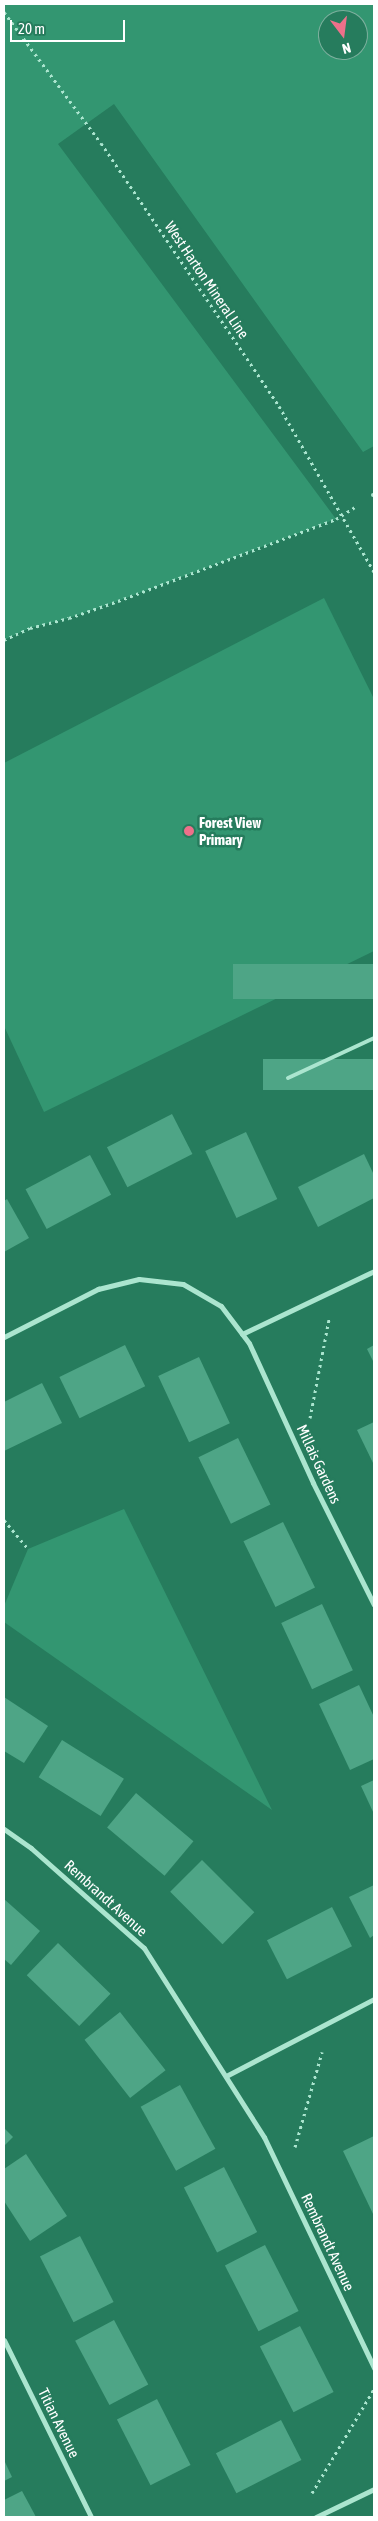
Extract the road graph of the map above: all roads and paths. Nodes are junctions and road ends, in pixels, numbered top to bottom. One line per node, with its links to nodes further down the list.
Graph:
1 (4, 12): 2 (path, West Harton Mineral Line)
2 (341, 516): 3 (path, West Harton Mineral Line); 4 (path)
3 (374, 572)
4 (4, 640)
5 (374, 1038): 6 (lane)
6 (288, 1078)
7 (374, 1271): 8 (street)
8 (335, 1289): 9 (street); 11 (path)
9 (242, 1334): 10 (street, Millais Gardens); 11 (street, Millais Gardens)
10 (4, 1337)
11 (302, 1458): 14 (street, Millais Gardens)
12 (4, 1520): 13 (path)
13 (28, 1549)
14 (374, 1606)
15 (4, 1829): 18 (street, Rembrandt Avenue)
16 (374, 2000): 17 (street)
17 (331, 2022): 18 (street); 19 (path)
18 (226, 2076): 19 (street, Rembrandt Avenue)
19 (285, 2182): 21 (street, Rembrandt Avenue)
20 (4, 2340): 25 (street, Titian Avenue)
21 (374, 2368)
22 (374, 2389): 24 (path)
23 (374, 2489): 26 (street)
24 (308, 2500)
25 (91, 2517)
26 (316, 2517)

